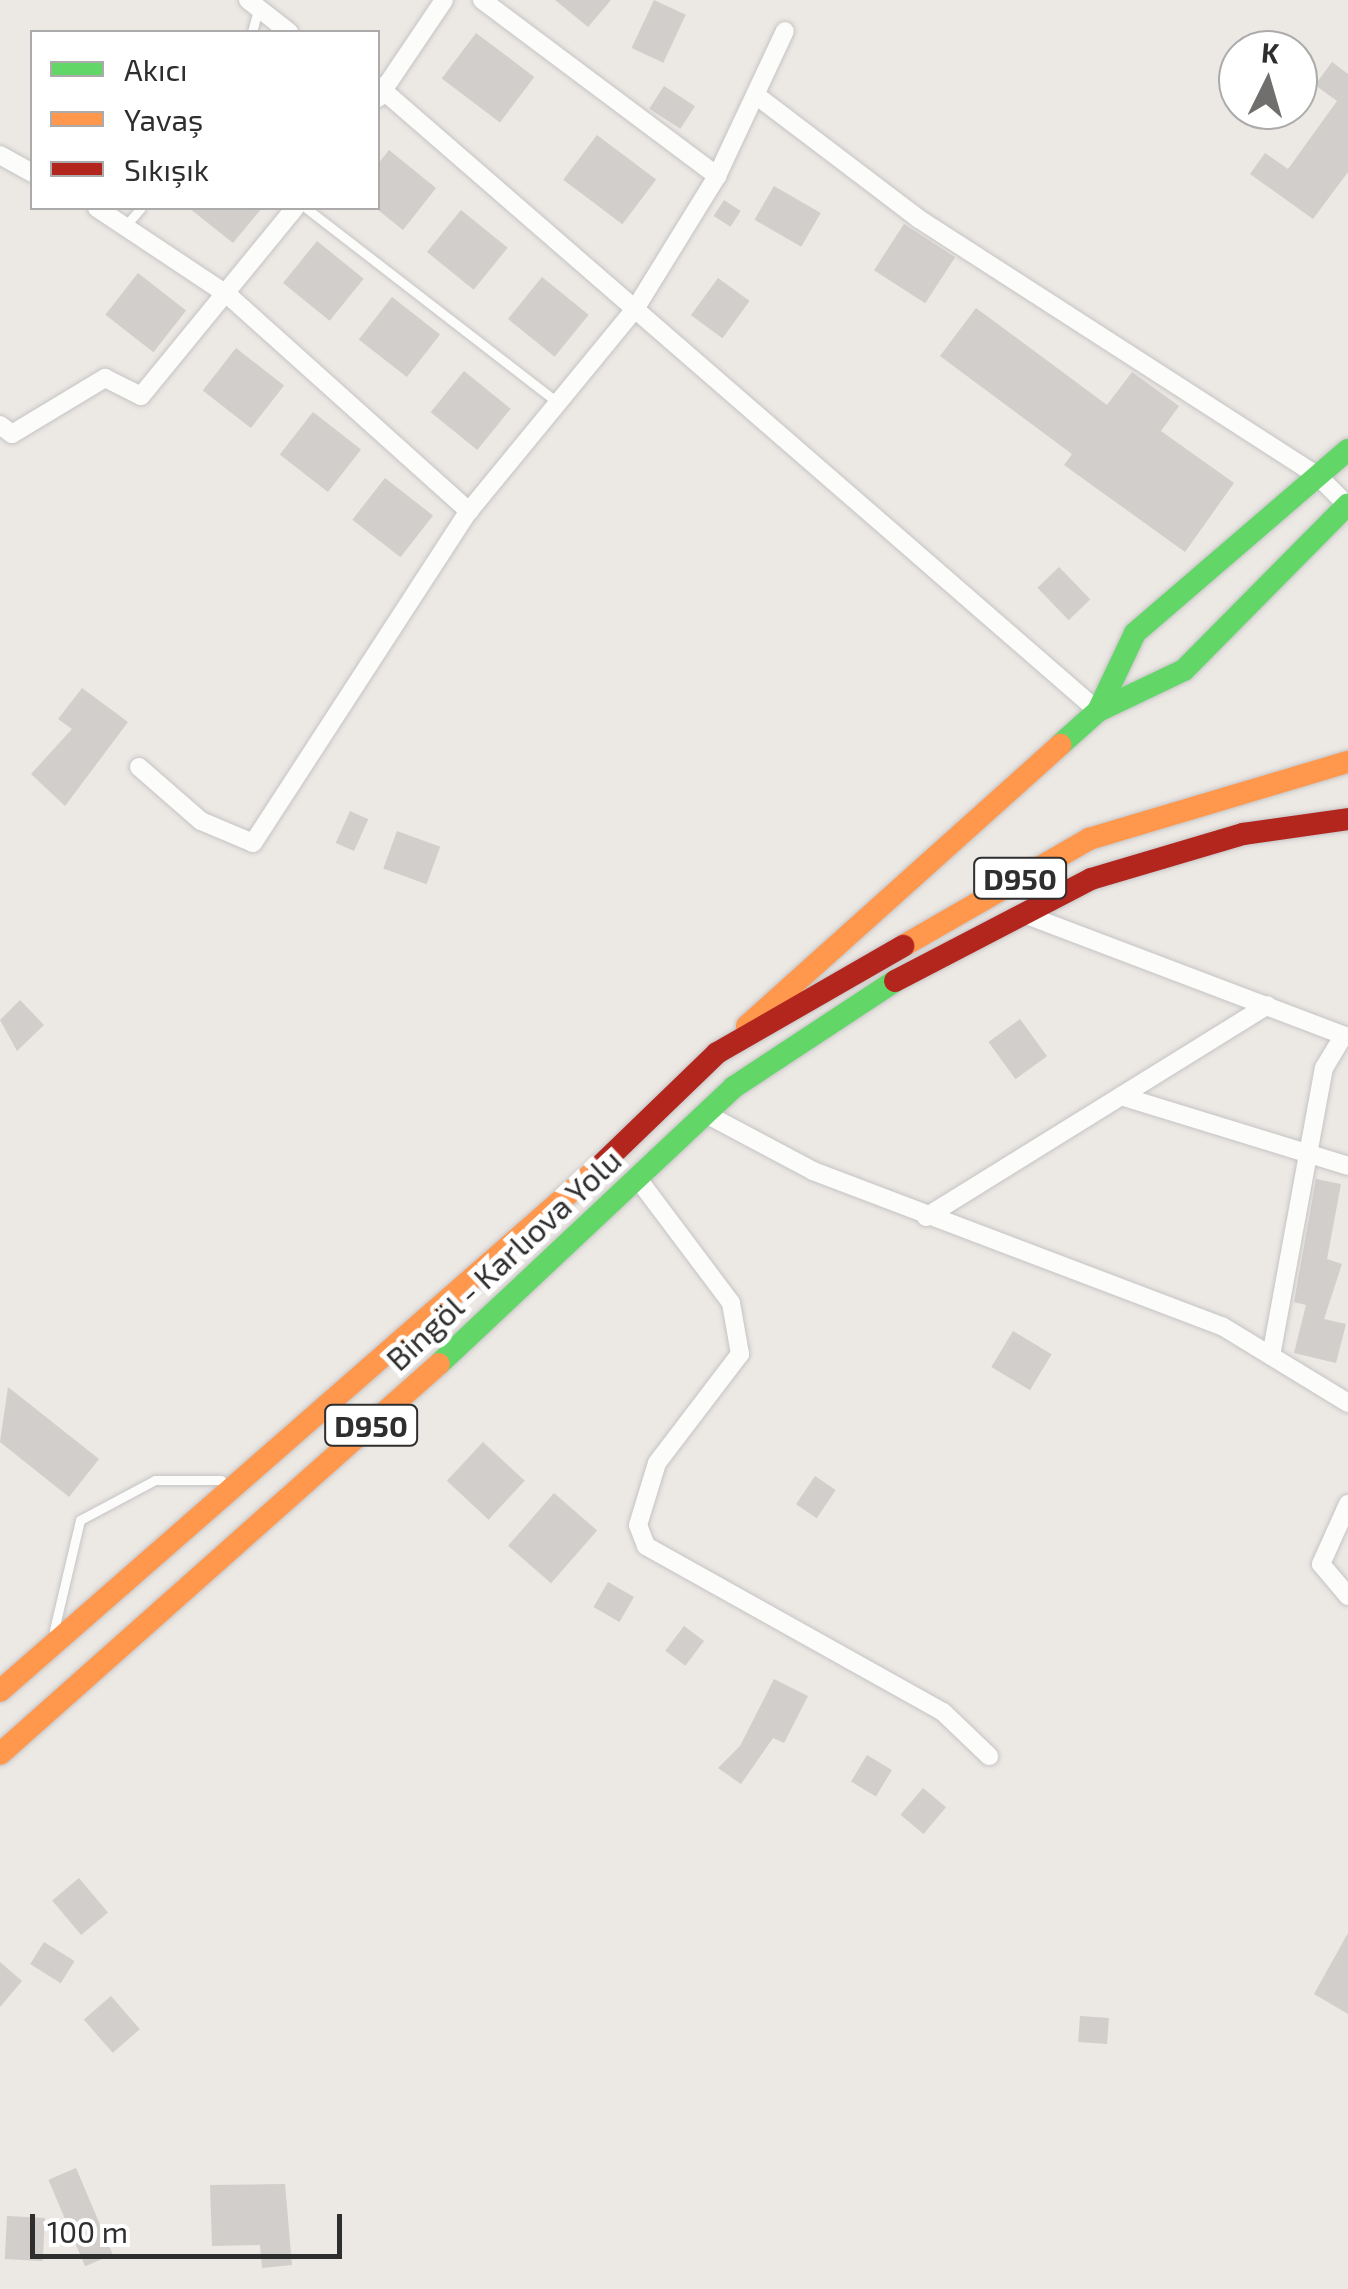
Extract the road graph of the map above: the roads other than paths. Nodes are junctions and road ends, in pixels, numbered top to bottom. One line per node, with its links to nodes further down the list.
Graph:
1 (444, 0): 6 (street)
2 (482, 0): 10 (street)
3 (253, 6): 4 (street)
4 (286, 30)
5 (784, 30): 7 (street)
6 (380, 91): 17 (street)
7 (758, 96): 10 (street); 21 (street)
8 (0, 155): 9 (street)
9 (30, 171)
10 (717, 176): 17 (street)
11 (101, 210): 15 (street)
12 (138, 210): 15 (lane)
13 (293, 210): 16 (street)
14 (309, 210): 18 (lane)
15 (128, 224): 16 (street)
16 (228, 295): 19 (street); 23 (street)
17 (635, 309): 18 (street); 24 (street)
18 (562, 406): 23 (street)
19 (0, 425)
20 (1348, 450): 21 (main road)
21 (1319, 476): 22 (street); 24 (main road)
22 (1348, 504): 24 (main road)
23 (469, 510): 26 (street)
24 (1098, 711): 31 (main road)
25 (1348, 762): 31 (main road, D950)
26 (139, 766)
27 (1348, 819): 28 (main road, D950)
28 (1024, 914): 29 (street); 33 (main road, Bingöl - Karlıova Yolu / D950)
29 (1268, 1005): 30 (street); 32 (street)
30 (1345, 1036): 34 (street)
31 (717, 1054): 40 (main road, Bingöl - Karlıova Yolu / D950)
32 (1121, 1096): 34 (street); 37 (street)
33 (706, 1114): 36 (main road, Bingöl - Karlıova Yolu / D950); 37 (street)
34 (1309, 1150): 35 (street); 38 (street)
35 (1348, 1166)
36 (638, 1179): 45 (main road, Bingöl - Karlıova Yolu / D950); 46 (street)
37 (926, 1217): 38 (street)
38 (1271, 1356): 39 (street)
39 (1348, 1403)
40 (234, 1480): 43 (main road, Bingöl - Karlıova Yolu / D950); 43 (lane)
41 (1348, 1504): 42 (street)
42 (1348, 1596)
43 (52, 1645): 44 (main road, Bingöl - Karlıova Yolu / D950)
44 (0, 1692)
45 (0, 1754)
46 (989, 1756)

